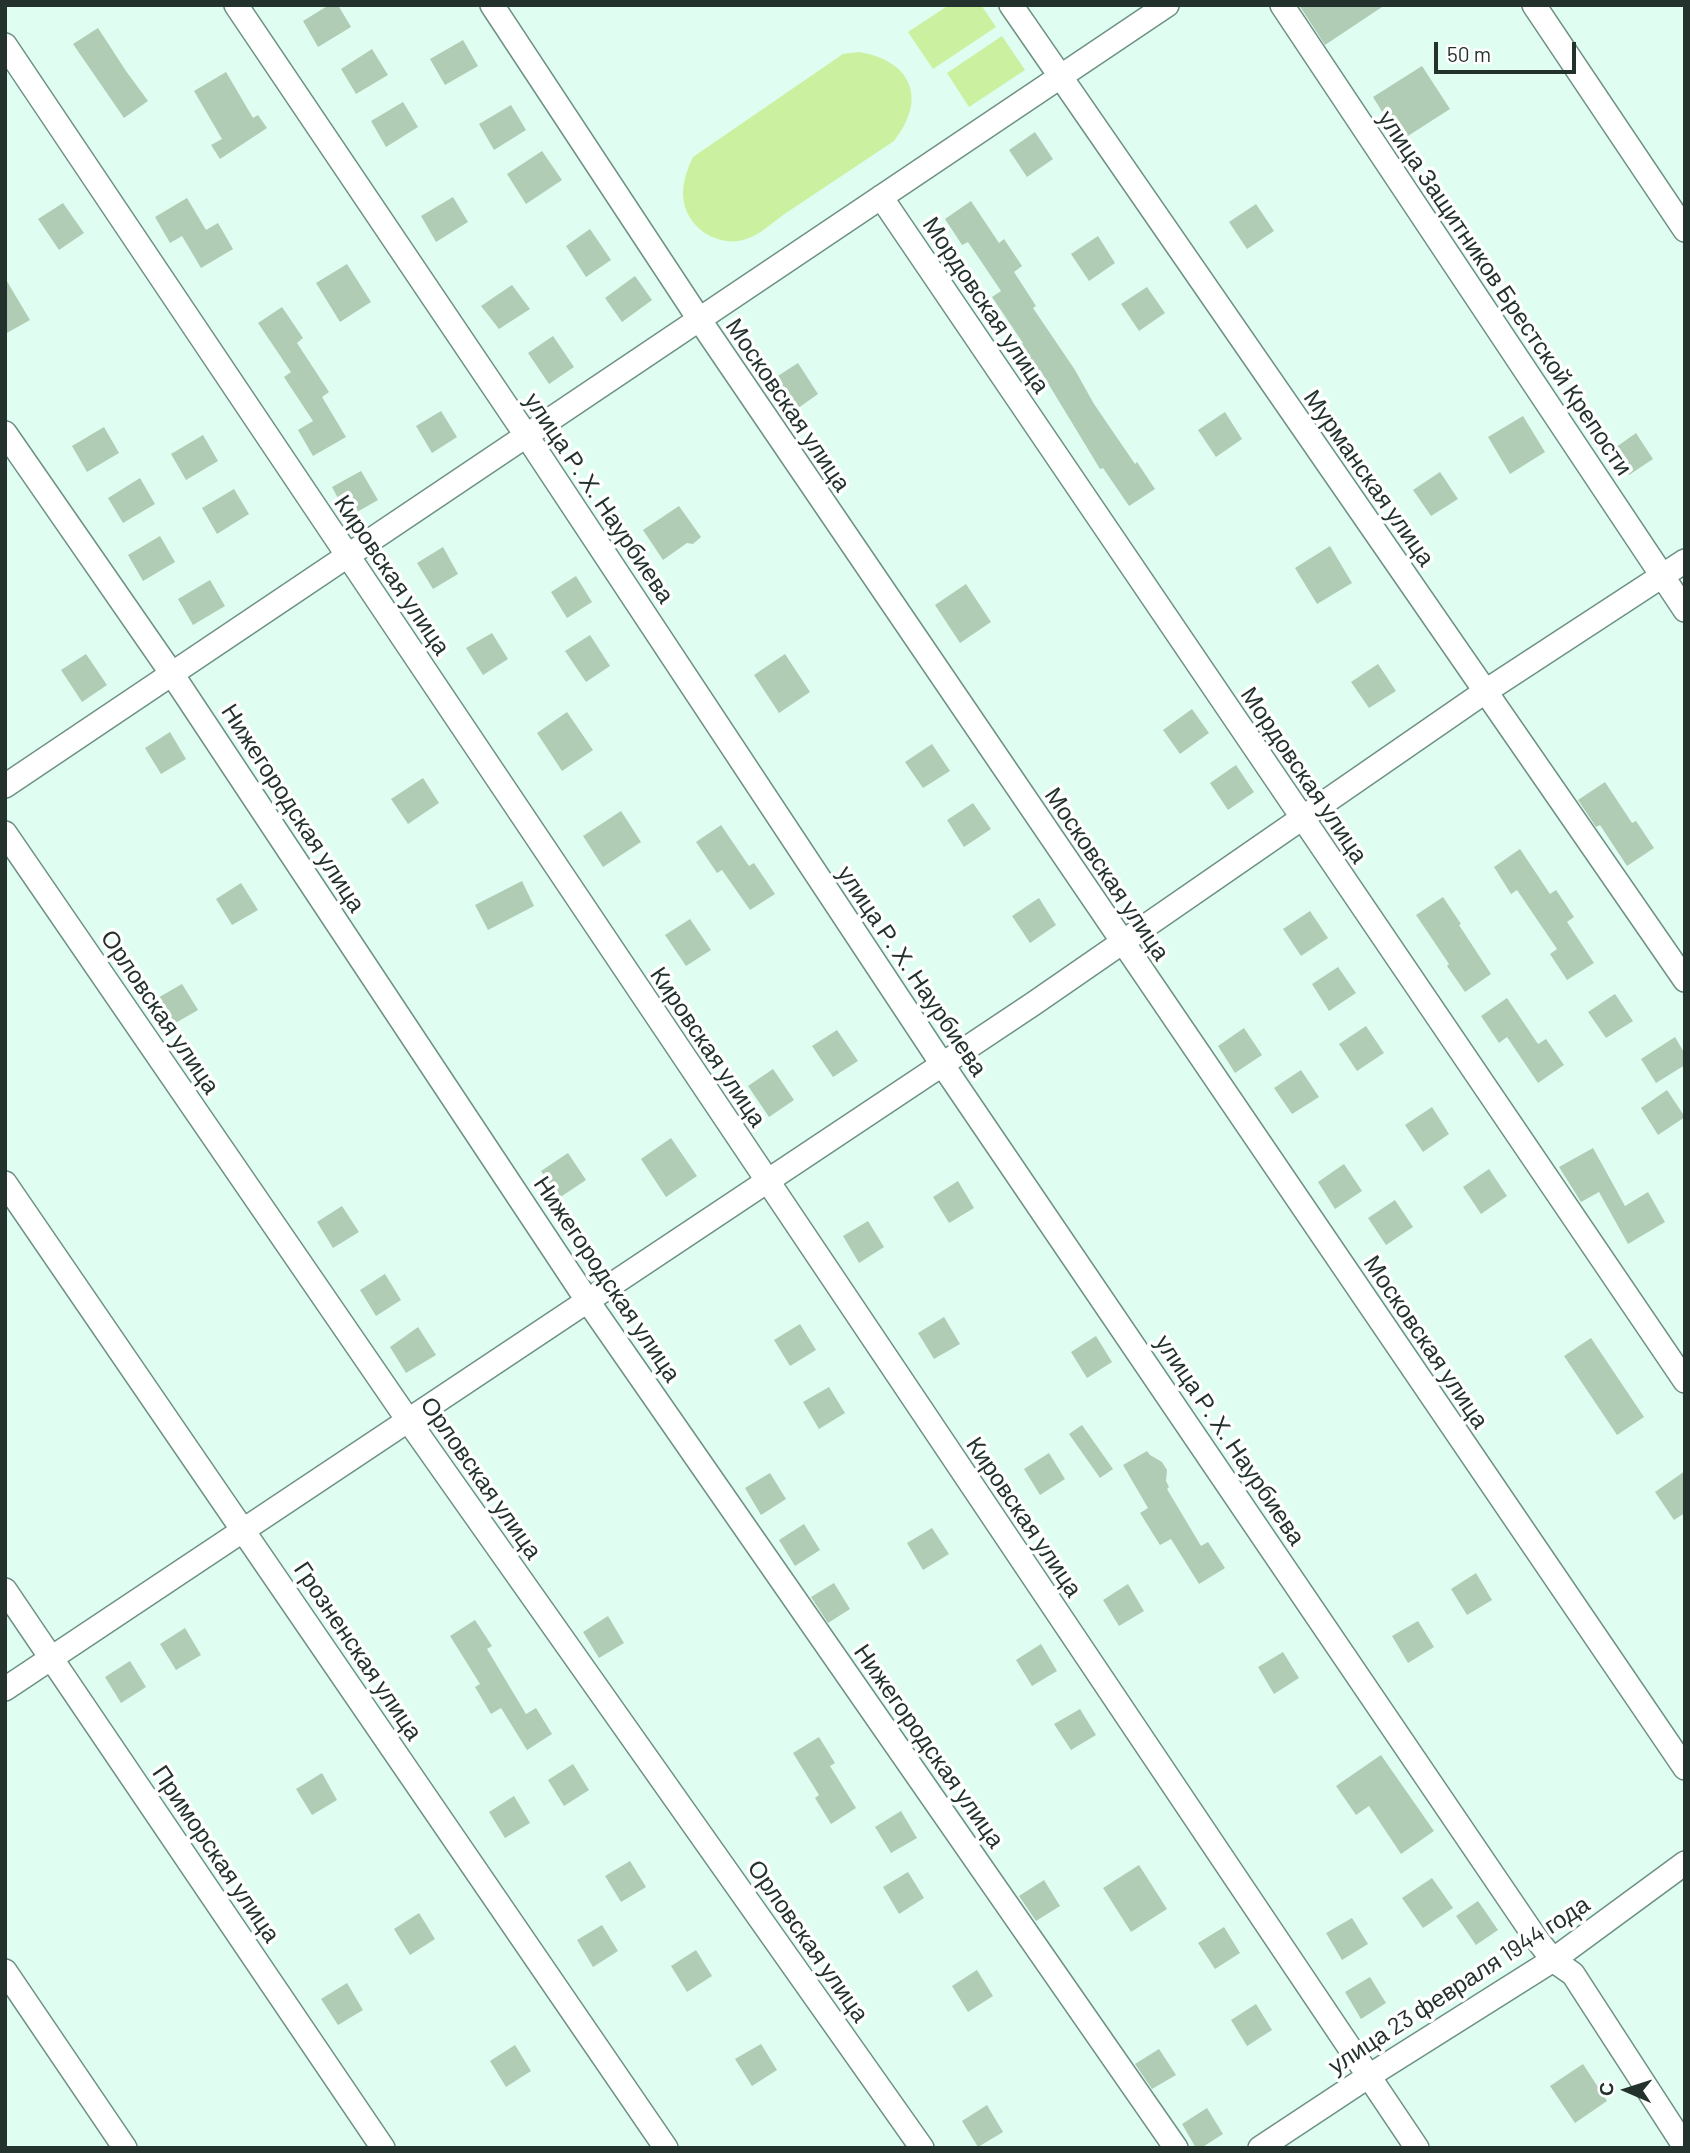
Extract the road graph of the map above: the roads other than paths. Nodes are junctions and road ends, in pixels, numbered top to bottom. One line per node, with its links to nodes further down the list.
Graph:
1 (236, 5): 13 (street, улица Р. Х. Наурбиева)
2 (492, 5): 11 (street, Московская улица)
3 (1012, 5): 8 (street, Мурманская улица)
4 (1167, 5): 8 (street)
5 (1282, 5): 16 (street, улица Защитников Брестской Крепости)
6 (1534, 5): 10 (street)
7 (5, 45): 14 (street, Кировская улица)
8 (1059, 77): 9 (street); 19 (street, Мурманская улица)
9 (881, 197): 11 (street); 21 (street, Мордовская улица)
10 (1685, 230)
11 (699, 319): 13 (street); 23 (street, Московская улица)
12 (5, 433): 18 (street, Нижегородская улица)
13 (526, 435): 14 (street); 25 (street, улица Р. Х. Наурбиева)
14 (348, 556): 18 (street); 26 (street, Кировская улица)
15 (1685, 561): 16 (street)
16 (1662, 576): 17 (street, улица Защитников Брестской Крепости); 19 (street)
17 (1685, 610)
18 (172, 674): 20 (street); 28 (street, Нижегородская улица)
19 (1486, 691): 21 (street); 24 (street, Мурманская улица)
20 (5, 786)
21 (1302, 818): 23 (street); 29 (street, Мордовская улица)
22 (5, 833): 30 (street, Орловская улица)
23 (1121, 943): 25 (street); 35 (street, Московская улица)
24 (1685, 980)
25 (942, 1064): 26 (street); 37 (street, улица Р. Х. Наурбиева)
26 (766, 1181): 28 (street); 39 (street, Кировская улица)
27 (5, 1183): 31 (street, Грозненская улица)
28 (587, 1300): 30 (street); 45 (street, Нижегородская улица)
29 (1685, 1381)
30 (408, 1420): 31 (street); 44 (street, Орловская улица)
31 (243, 1530): 33 (street); 43 (street, Грозненская улица)
32 (5, 1590): 33 (street, Приморская улица)
33 (51, 1658): 34 (street); 42 (street, Приморская улица)
34 (5, 1689)
35 (1685, 1768)
36 (1685, 1863): 37 (street, улица 23 февраля 1944 года)
37 (1553, 1960): 39 (street, улица 23 февраля 1944 года); 40 (street, улица Р. Х. Наурбиева)
38 (5, 1971): 41 (street)
39 (1369, 2076): 46 (street, улица 23 февраля 1944 года); 47 (street, Кировская улица)
40 (1685, 2147)
41 (125, 2148)
42 (383, 2148)
43 (666, 2148)
44 (922, 2148)
45 (1176, 2148)
46 (1260, 2148)
47 (1417, 2148)

